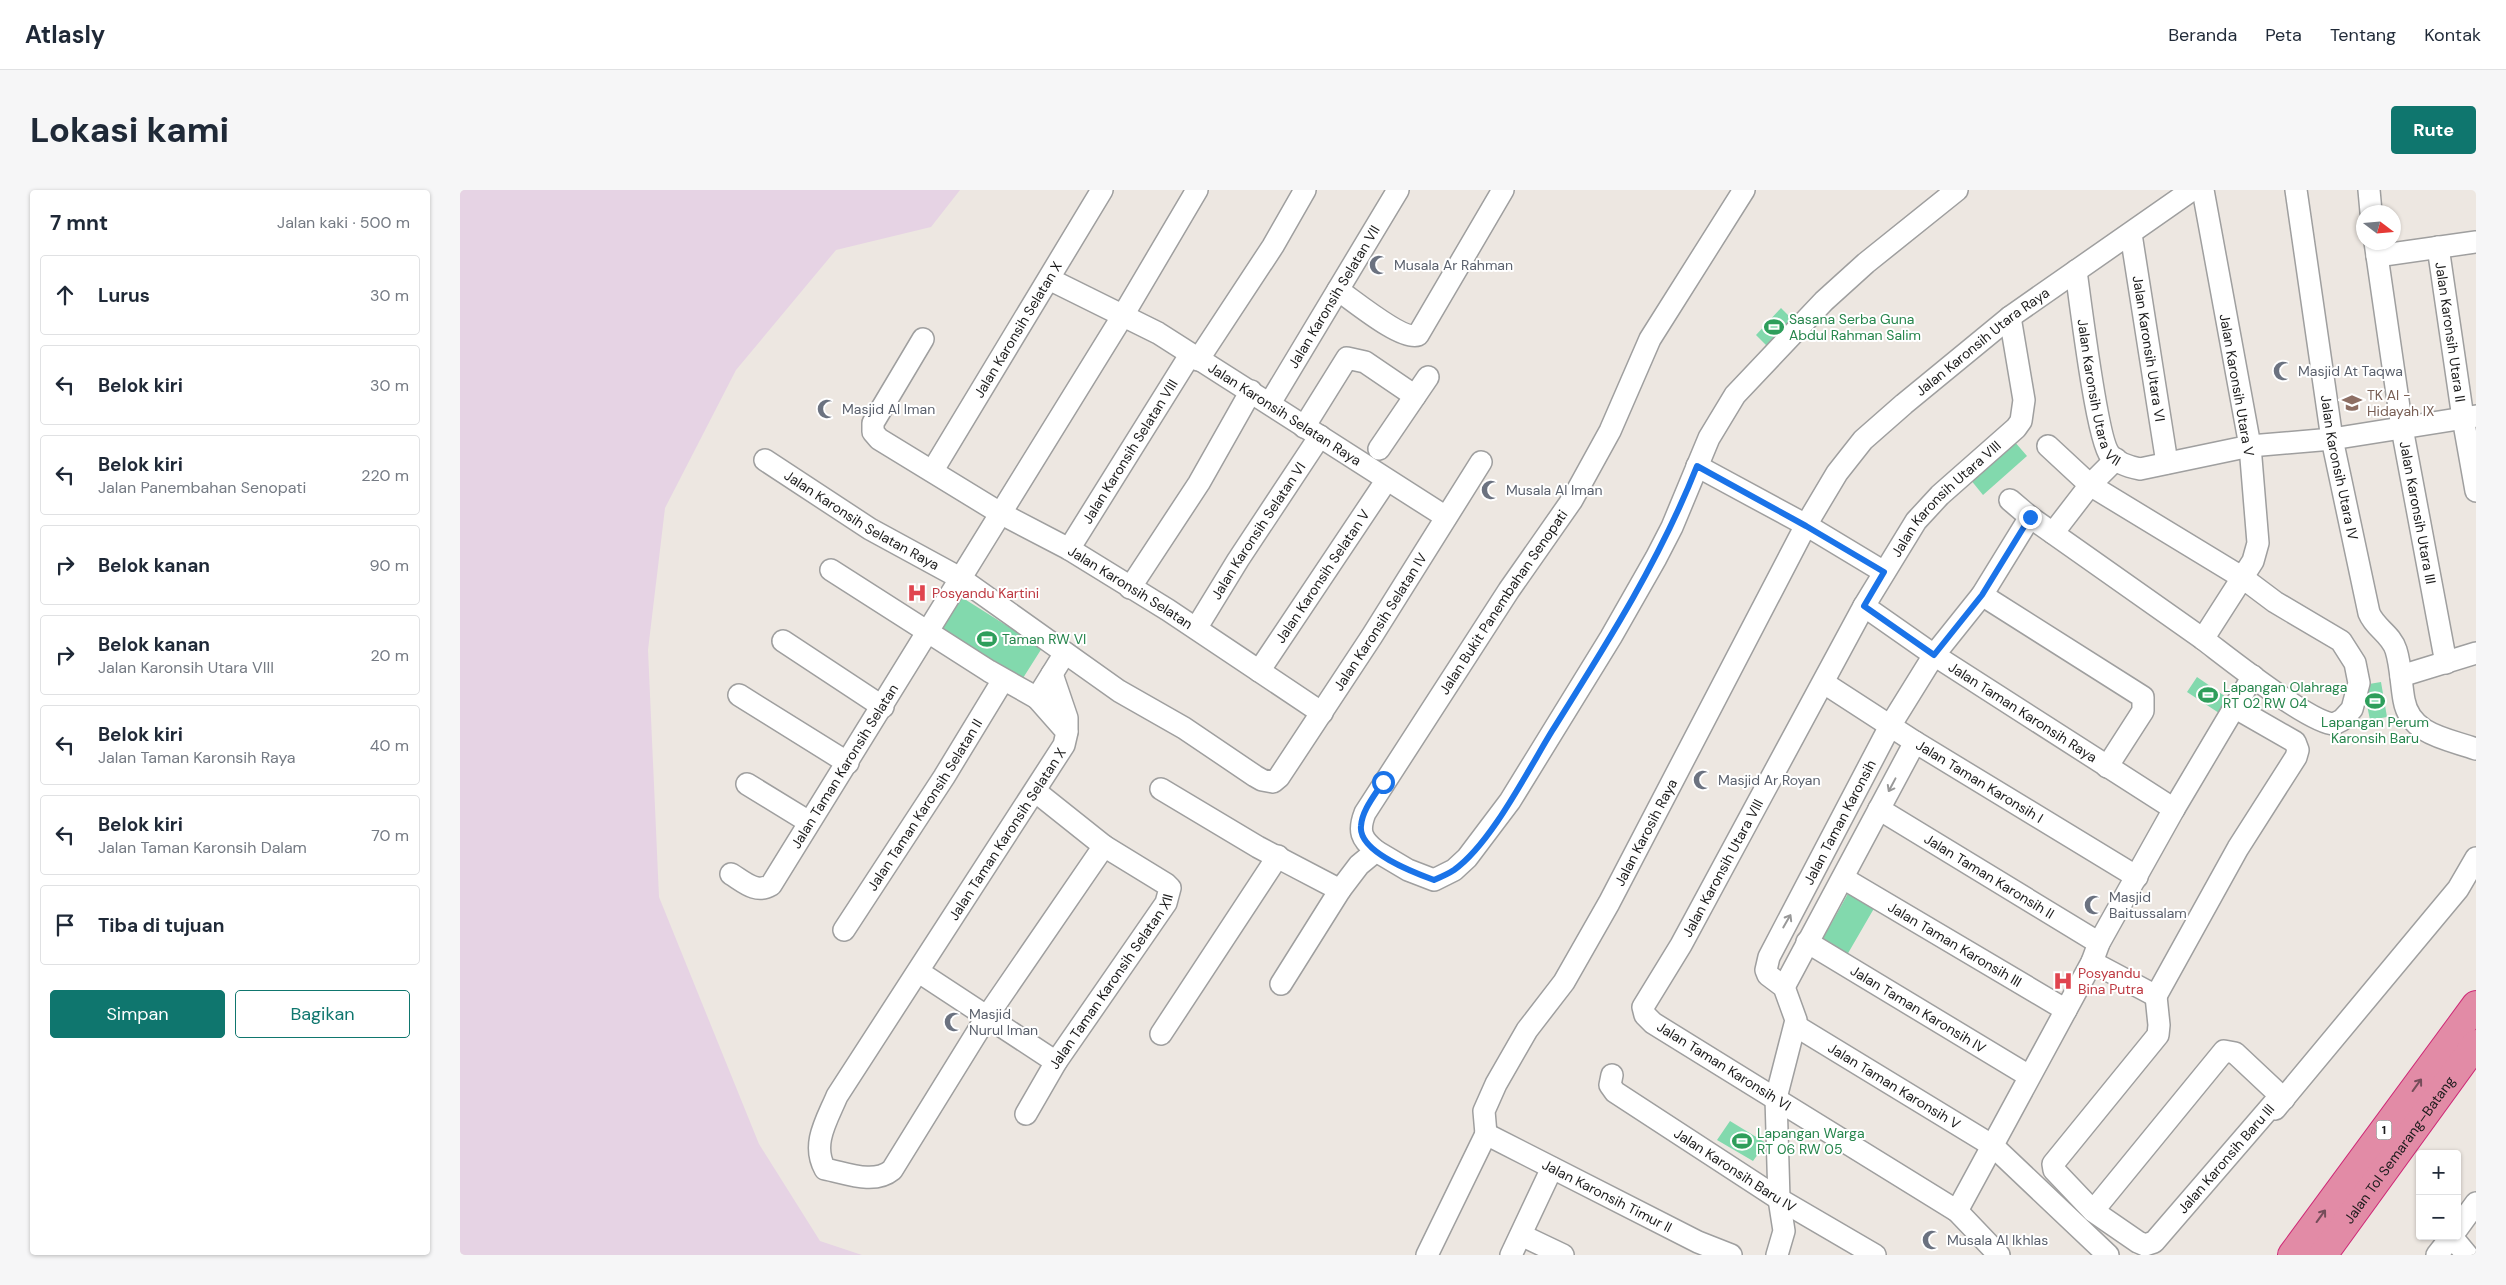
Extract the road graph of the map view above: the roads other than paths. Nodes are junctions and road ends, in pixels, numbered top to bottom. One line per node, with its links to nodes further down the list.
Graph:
1 (1102, 190): 19 (street, Jalan Karonsih Selatan X)
2 (1197, 190): 21 (street)
3 (1305, 190): 24 (street, Jalan Karonsih Selatan VIII)
4 (1398, 190): 20 (street, Jalan Karonsih Selatan VII)
5 (1502, 190): 20 (street)
6 (1744, 190): 94 (street, Jalan Bukit Panembahan Senopati)
7 (1957, 190): 40 (street)
8 (2192, 190): 13 (street, Jalan Karonsih Utara Raya)
9 (2203, 190): 34 (street, Jalan Karonsih Utara V)
10 (2296, 190): 32 (street, Jalan Karonsih Utara IV)
11 (2369, 190): 12 (street)
12 (2370, 205)
13 (2130, 234): 18 (street, Jalan Karonsih Utara Raya); 39 (street, Jalan Karonsih Utara VI)
14 (2476, 242): 15 (street)
15 (2438, 247): 16 (street); 29 (street, Jalan Karonsih Utara II)
16 (2401, 248)
17 (2376, 250): 30 (street, Jalan Karonsih Utara III)
18 (2076, 270): 22 (street, Jalan Karonsih Utara Raya); 36 (street, Jalan Karonsih Utara VII)
19 (1049, 279): 21 (street, Jalan Karonsih Selatan Raya); 41 (street, Jalan Karonsih Selatan X)
20 (1338, 290): 28 (street, Jalan Karonsih Selatan VII)
21 (1122, 317): 24 (street, Jalan Karonsih Selatan Raya); 47 (street)
22 (2010, 317): 46 (street, Jalan Karonsih Utara VIII); 50 (street, Jalan Karonsih Utara Raya)
23 (923, 339): 41 (street, Jalan Karonsih Selatan)
24 (1194, 357): 26 (street, Jalan Karonsih Selatan Raya); 52 (street, Jalan Karonsih Selatan VIII)
25 (1428, 377): 27 (street)
26 (1251, 391): 28 (street, Jalan Karonsih Selatan Raya); 57 (street)
27 (1416, 396): 31 (street, Jalan Karonsih Selatan VI); 35 (street)
28 (1270, 403): 31 (street, Jalan Karonsih Selatan Raya)
29 (2469, 417): 30 (street, Jalan Karonsih Utara VII); 44 (street, Jalan Karonsih Utara II)
30 (2402, 428): 32 (street, Jalan Karonsih Utara VII); 67 (street, Jalan Karonsih Utara III)
31 (1312, 432): 42 (street, Jalan Karonsih Selatan Raya); 60 (street, Jalan Karonsih Selatan VI)
32 (2332, 440): 34 (street, Jalan Karonsih Utara VII); 72 (street, Jalan Karonsih Utara IV)
33 (2048, 446): 43 (street)
34 (2250, 446): 39 (street, Jalan Karonsih Utara VII); 56 (street, Jalan Karonsih Utara V)
35 (1379, 449)
36 (2116, 459): 39 (street, Jalan Karonsih Utara VII); 43 (street)
37 (765, 460): 55 (street, Jalan Karonsih Selatan Raya)
38 (1481, 462): 49 (street, Jalan Karonsih Selatan IV)
39 (2167, 463)
40 (1697, 466): 50 (street); 94 (street)
41 (932, 470): 47 (street, Jalan Karonsih Selatan)
42 (1386, 481): 49 (street, Jalan Karonsih Selatan Raya); 68 (street, Jalan Karonsih Selatan V)
43 (2090, 485): 51 (street); 56 (street)
44 (2476, 491)
45 (2010, 500): 48 (street)
46 (1929, 506): 54 (street, Jalan Karonsih Utara VIII); 59 (street)
47 (1000, 513): 52 (street, Jalan Karonsih Selatan); 55 (street)
48 (2030, 517): 51 (street); 58 (street, Jalan Taman Karonsih)
49 (1446, 518): 79 (street, Jalan Karonsih Selatan IV)
50 (1806, 526): 54 (street); 121 (street, Jalan Karosih Raya)
51 (2053, 533): 62 (street)
52 (1069, 549): 57 (street, Jalan Karonsih Selatan)
53 (831, 570): 61 (street)
54 (1884, 572): 59 (street, Jalan Karonsih Utara VIII)
55 (960, 578): 61 (street, Jalan Taman Karonsih Selatan); 64 (street, Jalan Karonsih Selatan Raya)
56 (2243, 578): 62 (street, Jalan Karonsih Utara V); 71 (street)
57 (1130, 588): 60 (street, Jalan Karonsih Selatan)
58 (1982, 595): 66 (street, Jalan Taman Karonsih); 85 (street)
59 (1869, 609): 66 (street, Jalan Taman Karonsih Raya); 74 (street, Jalan Karonsih Utara VIII)
60 (1197, 627): 68 (street, Jalan Karonsih Selatan)
61 (927, 632): 73 (street); 77 (street, Jalan Taman Karonsih Selatan)
62 (2202, 639): 71 (street)
63 (782, 641): 77 (street)
64 (1065, 653): 70 (street); 86 (street, Jalan Karonsih Selatan Raya)
65 (2476, 653): 67 (street)
66 (1934, 655): 80 (street, Jalan Taman Karonsih); 85 (street, Jalan Taman Karonsih Raya)
67 (2446, 663): 69 (street); 72 (street)
68 (1259, 671): 79 (street, Jalan Karonsih Selatan)
69 (2476, 671)
70 (1052, 674): 76 (street); 81 (street)
71 (2253, 676): 78 (street)
72 (2401, 676): 83 (street, Jalan Karonsih Utara IV)
73 (1002, 680): 76 (street); 101 (street, Jalan Taman Karonsih Selatan II)
74 (1824, 683): 80 (street, Jalan Taman Karonsih I); 110 (street, Jalan Karonsih Utara VIII)
75 (739, 695): 84 (street)
76 (1037, 698): 81 (street, Jalan Taman Karonsih Selatan X)
77 (883, 707): 84 (street, Jalan Taman Karonsih Selatan)
78 (2234, 707): 91 (street); 107 (street)
79 (1322, 713): 86 (street, Jalan Karonsih Selatan IV)
80 (1890, 726): 82 (street, Jalan Taman Karonsih I); 106 (street, Jalan Taman Karonsih, one-way to 80)
81 (1067, 732): 89 (street, Jalan Taman Karonsih Selatan X)
82 (1915, 742): 90 (street, Jalan Taman Karonsih, one-way to 90); 98 (street, Jalan Taman Karonsih I)
83 (2476, 749)
84 (848, 763): 92 (street, Jalan Taman Karonsih Selatan)
85 (2107, 767): 91 (street, Jalan Taman Karonsih Raya)
86 (1276, 780)
87 (747, 784): 92 (street)
88 (1161, 789): 95 (street)
89 (1036, 791): 93 (street, Jalan Taman Karonsih Selatan XII); 104 (street, Jalan Taman Karonsih Selatan X)
90 (1879, 809): 99 (street, Jalan Taman Karonsih); 103 (street, Jalan Taman Karonsih II)
91 (2174, 809): 98 (street)
92 (808, 822): 97 (street, Jalan Taman Karonsih Selatan)
93 (1104, 846): 111 (street); 115 (street, Jalan Taman Karonsih Selatan XII)
94 (1376, 851): 100 (street)
95 (1278, 856): 100 (street); 113 (street)
96 (2476, 858): 118 (street)
97 (731, 874)
98 (2137, 877): 103 (street)
99 (1843, 878): 102 (street, Jalan Taman Karonsih); 109 (street, Jalan Taman Karonsih III)
100 (1340, 890): 105 (street)
101 (844, 930)
102 (1807, 942): 106 (street, Jalan Taman Karonsih); 117 (street, Jalan Taman Karonsih IV)
103 (2096, 953): 107 (street); 109 (street)
104 (919, 972): 111 (street); 111 (street, Jalan Taman Karonsih Selatan X)
105 (1281, 984)
106 (1784, 987): 112 (street, Jalan Taman Karonsih)
107 (2156, 996): 127 (street, Jalan Karonsih Baru III)
108 (2476, 1005): 142 (highway, Jalan Tol Semarang–Batang / 1, one-way to 108)
109 (2066, 1010): 117 (street)
110 (1645, 1015): 119 (street, Jalan Taman Karonsih VI)
111 (986, 1018): 115 (street)
112 (1796, 1026): 119 (street, Jalan Taman Karonsih); 122 (street, Jalan Taman Karonsih V)
113 (1160, 1034)
114 (2476, 1044): 143 (highway, Jalan Tol Semarang–Batang / 1)
115 (1056, 1062): 120 (street, Jalan Taman Karonsih Selatan XII)
116 (1612, 1075): 124 (street, Jalan Karonsih Baru IV)
117 (2029, 1076): 122 (street)
118 (2282, 1097): 127 (street, Jalan Karonsih Baru III); 127 (street, Jalan Karonsih Baru III); 141 (street)
119 (1776, 1098): 124 (street, Jalan Taman Karonsih); 126 (street, Jalan Taman Karonsih VI)
120 (1026, 1114)
121 (1486, 1134): 123 (street, Jalan Karonsih Timur II); 133 (street)
122 (1993, 1146): 126 (street); 140 (street, Jalan Taman Karonsih V)
123 (1552, 1168): 129 (street); 132 (street, Jalan Karonsih Timur II)
124 (1779, 1200): 137 (street, Jalan Taman Karonsih); 138 (street, Jalan Karonsih Baru IV)
125 (2476, 1203): 128 (street)
126 (1957, 1211): 139 (street, Jalan Taman Karonsih VI)
127 (2093, 1212)
128 (2461, 1224)
129 (1521, 1235): 134 (street); 135 (street)
130 (2449, 1240): 144 (street)
131 (2458, 1240): 145 (street)
132 (1696, 1248): 136 (street, Jalan Karonsih Timur II)
133 (1427, 1255)
134 (1512, 1255)
135 (1563, 1255)
136 (1731, 1255)
137 (1777, 1255)
138 (1875, 1255)
139 (1999, 1255)
140 (2108, 1255)
141 (2155, 1255)
142 (2292, 1255)
143 (2323, 1255)
144 (2437, 1255)
145 (2467, 1255)

